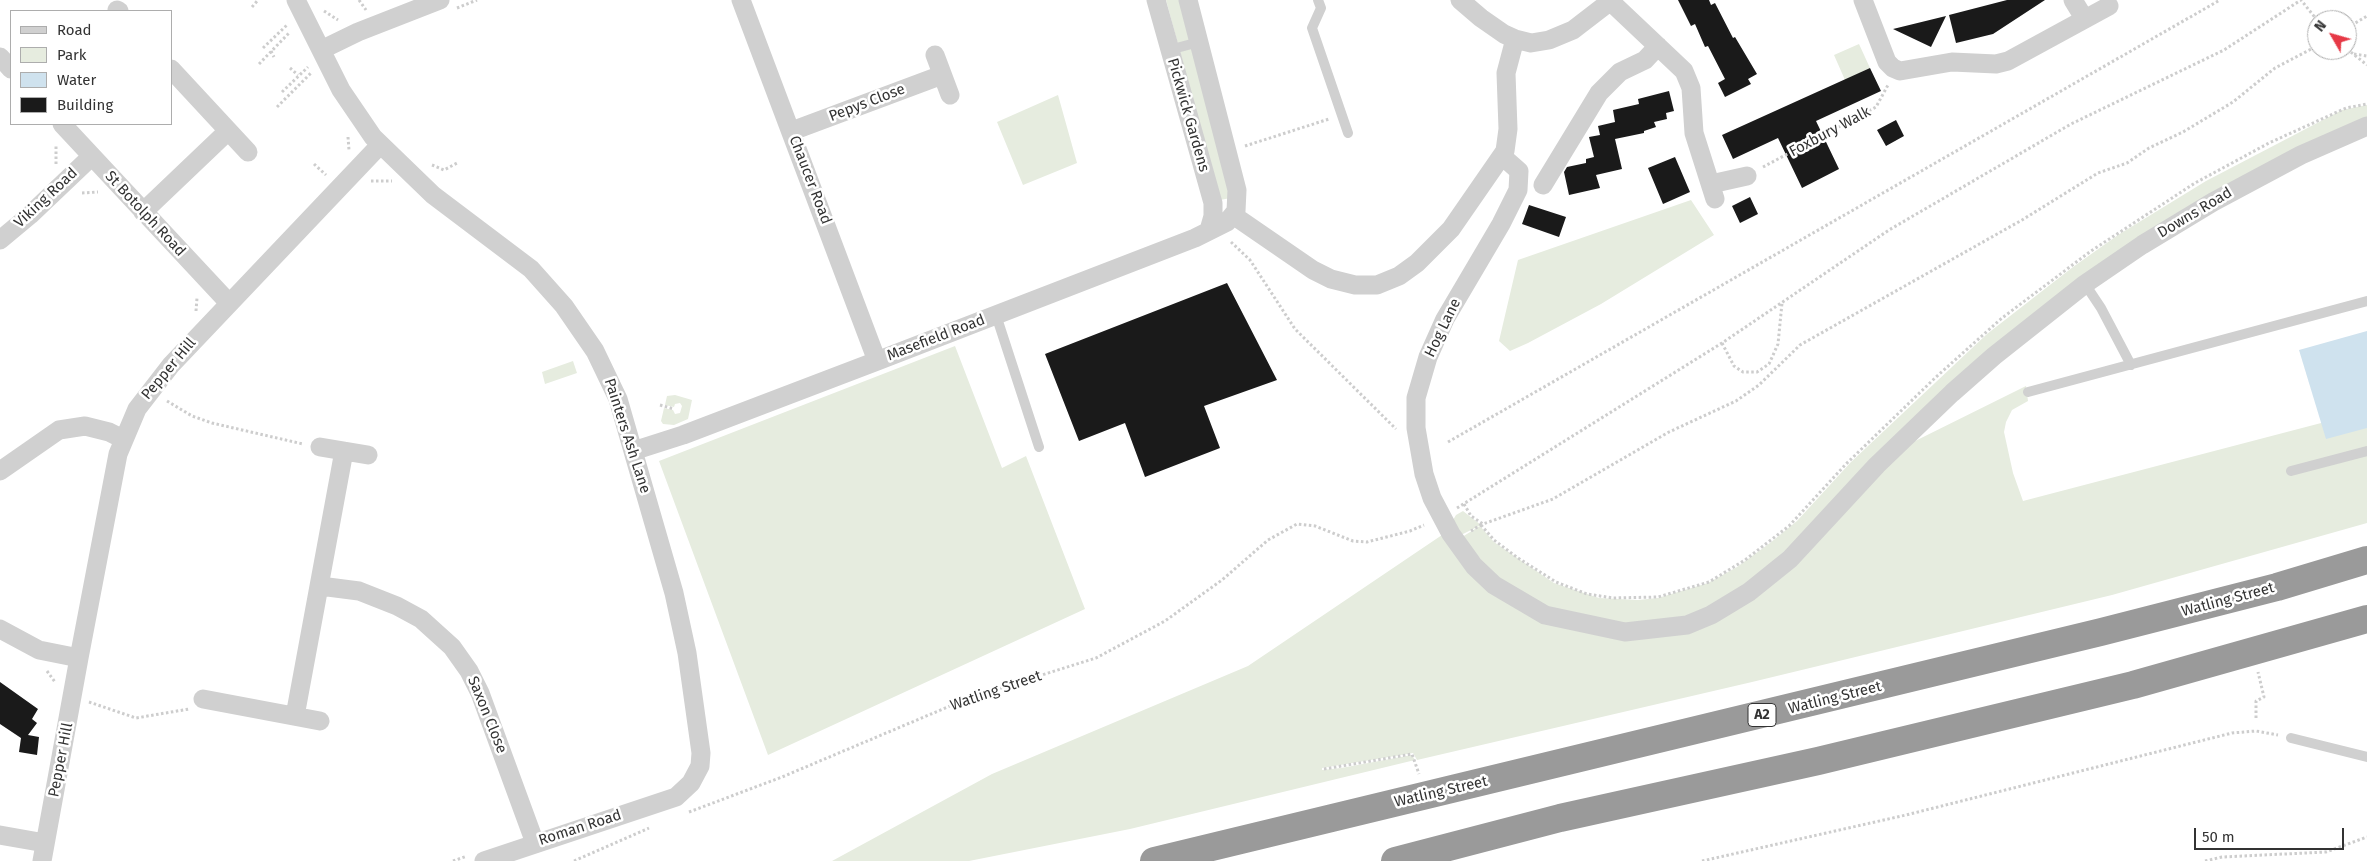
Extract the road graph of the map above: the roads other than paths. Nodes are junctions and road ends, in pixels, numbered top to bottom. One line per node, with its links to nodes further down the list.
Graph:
1 (296, 0): 16 (street, Painters Ash Lane)
2 (741, 0): 27 (street, Chaucer Road)
3 (1156, 0): 17 (street, Pickwick Gardens)
4 (1188, 0): 14 (street, Pickwick Gardens)
5 (1318, 0): 28 (lane)
6 (1460, 0): 13 (street)
7 (1863, 0): 12 (street)
8 (2073, 0): 12 (street)
9 (1611, 1): 13 (street); 15 (street)
10 (446, 5): 16 (street)
11 (2109, 6): 12 (street)
12 (2084, 18)
13 (1514, 39): 32 (street)
14 (1199, 42): 17 (lane); 36 (street, Pickwick Gardens)
15 (1658, 46): 33 (street); 34 (street)
16 (321, 50): 29 (street, Painters Ash Lane)
17 (1169, 50): 37 (street, Pickwick Gardens)
18 (935, 55): 22 (street)
19 (0, 57): 20 (street)
20 (10, 68)
21 (172, 70): 26 (street)
22 (942, 75): 23 (street); 27 (street, Pepys Close)
23 (950, 95)
24 (63, 125): 31 (street, St Botolph Road)
25 (2367, 126): 39 (street, Downs Road)
26 (228, 131): 30 (street); 35 (street)
27 (792, 131): 44 (street, Chaucer Road)
28 (1348, 133)
29 (380, 145): 41 (street, Pepper Hill); 52 (street, Painters Ash Lane)
30 (248, 152)
31 (92, 156): 35 (street, St Botolph Road); 38 (street, Viking Road)
32 (1502, 156): 36 (street); 43 (street, Hog Lane)
33 (1746, 176)
34 (1543, 185)
35 (143, 212): 41 (street, St Botolph Road)
36 (1233, 215): 37 (street, Masefield Road)
37 (1209, 230): 42 (street, Masefield Road)
38 (0, 240)
39 (2085, 284): 43 (street, Downs Road); 45 (lane)
40 (2367, 301): 45 (lane)
41 (229, 303): 47 (street, Pepper Hill)
42 (996, 315): 44 (street, Masefield Road); 49 (lane)
43 (2036, 322)
44 (877, 361): 52 (street, Masefield Road)
45 (2131, 366): 46 (lane)
46 (2028, 392)
47 (123, 439): 54 (street); 60 (street, Pepper Hill)
48 (320, 447): 51 (street)
49 (1040, 447)
50 (2367, 450): 55 (lane)
51 (344, 451): 53 (street); 57 (street)
52 (633, 451): 66 (street, Painters Ash Lane)
53 (368, 455)
54 (0, 471)
55 (2291, 471)
56 (2367, 560): 71 (highway, Watling Street / A2)
57 (320, 586): 62 (street); 68 (street, Saxon Close)
58 (2367, 619): 72 (highway)
59 (0, 628): 60 (street)
60 (79, 658): 69 (street, Pepper Hill)
61 (203, 699): 62 (street)
62 (295, 716): 63 (street)
63 (320, 722)
64 (2291, 738): 65 (lane)
65 (2367, 758)
66 (676, 797): 68 (street, Roman Road)
67 (0, 835): 69 (street)
68 (535, 843): 70 (street, Roman Road)
69 (44, 852)
70 (477, 858)
71 (1154, 861)
72 (1395, 861)

